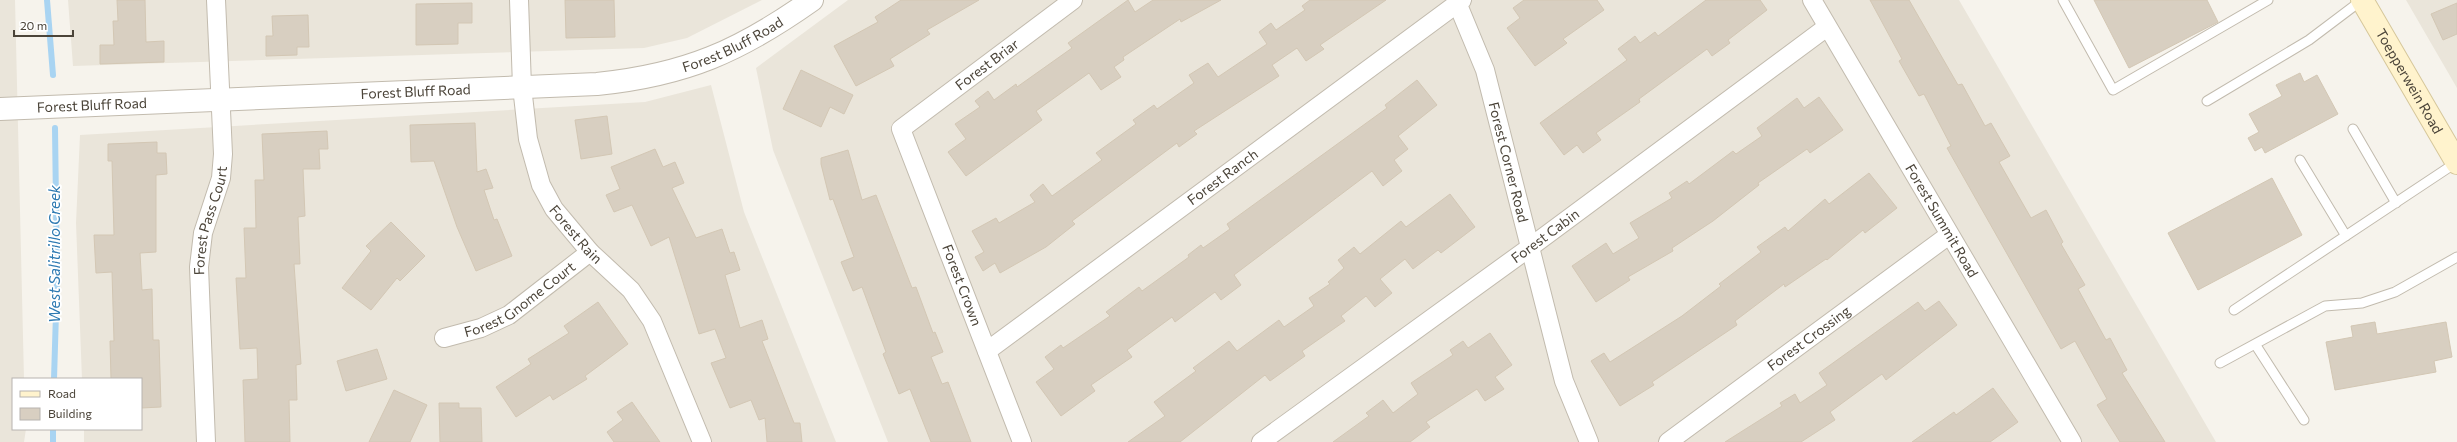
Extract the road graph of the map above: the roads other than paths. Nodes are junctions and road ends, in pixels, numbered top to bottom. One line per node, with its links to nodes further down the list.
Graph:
1 (216, 0): 12 (street, Forest Pass Court)
2 (519, 0): 11 (street, Forest Rain)
3 (812, 0): 11 (street, Forest Bluff Road)
4 (1073, 0): 15 (street, Forest Briar)
5 (1812, 0): 10 (street, Forest Summit Road)
6 (2063, 0): 7 (lane)
7 (2267, 0)
8 (2362, 0): 13 (lane); 18 (main road, Toepperwein Road)
9 (1459, 1): 22 (street, Forest Corner Road); 28 (street, Forest Ranch)
10 (1827, 27): 20 (street, Forest Summit Road); 22 (street, Forest Cabin)
11 (522, 87): 12 (street, Forest Bluff Road); 23 (street, Forest Rain)
12 (222, 100): 14 (street, Forest Bluff Road); 31 (street, Forest Pass Court)
13 (2207, 102)
14 (0, 109)
15 (901, 129): 28 (street, Forest Crown)
16 (2353, 129): 19 (lane)
17 (2300, 160): 21 (lane)
18 (2457, 163): 19 (lane)
19 (2396, 203): 21 (lane)
20 (1949, 235): 36 (street, Forest Crossing); 37 (street, Forest Summit Road)
21 (2346, 236): 25 (lane)
22 (1529, 248): 34 (street, Forest Cabin); 35 (street, Forest Corner Road)
23 (590, 252): 26 (street, Forest Gnome Court); 32 (street, Forest Rain)
24 (2457, 257): 27 (lane)
25 (2234, 310)
26 (444, 338)
27 (2255, 344): 29 (lane); 30 (lane)
28 (987, 351): 33 (street, Forest Crown)
29 (2220, 364)
30 (2304, 420)
31 (206, 442)
32 (702, 442)
33 (1022, 442)
34 (1261, 442)
35 (1589, 442)
36 (1668, 442)
37 (2072, 442)

